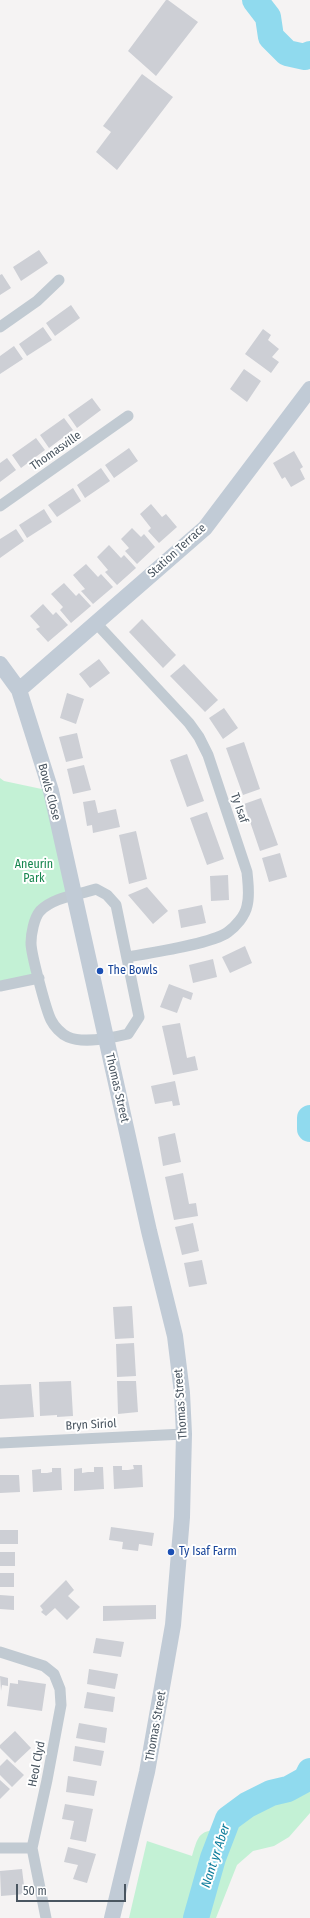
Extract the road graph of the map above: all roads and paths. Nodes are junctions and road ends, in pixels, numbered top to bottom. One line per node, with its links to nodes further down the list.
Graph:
1 (59, 280): 2 (street)
2 (0, 327)
3 (310, 389): 6 (main road, Station Terrace)
4 (128, 416): 5 (street, Thomasville)
5 (0, 506)
6 (96, 623): 8 (main road, Station Terrace); 10 (street, Ty Isaf)
7 (0, 664): 8 (main road, Bowls Close)
8 (19, 690): 9 (main road, Bowls Close)
9 (74, 896): 10 (street); 11 (street); 13 (main road, Thomas Street)
10 (127, 958): 13 (street)
11 (39, 978): 12 (street); 13 (street)
12 (0, 986)
13 (106, 1040): 14 (main road, Thomas Street)
14 (184, 1434): 15 (street, Bryn Siriol); 20 (main road, Thomas Street)
15 (0, 1443)
16 (0, 1652): 18 (street, Heol Clyd)
17 (0, 1848): 18 (street)
18 (32, 1848): 19 (street, Heol Clyd)
19 (46, 1918)
20 (112, 1918)

